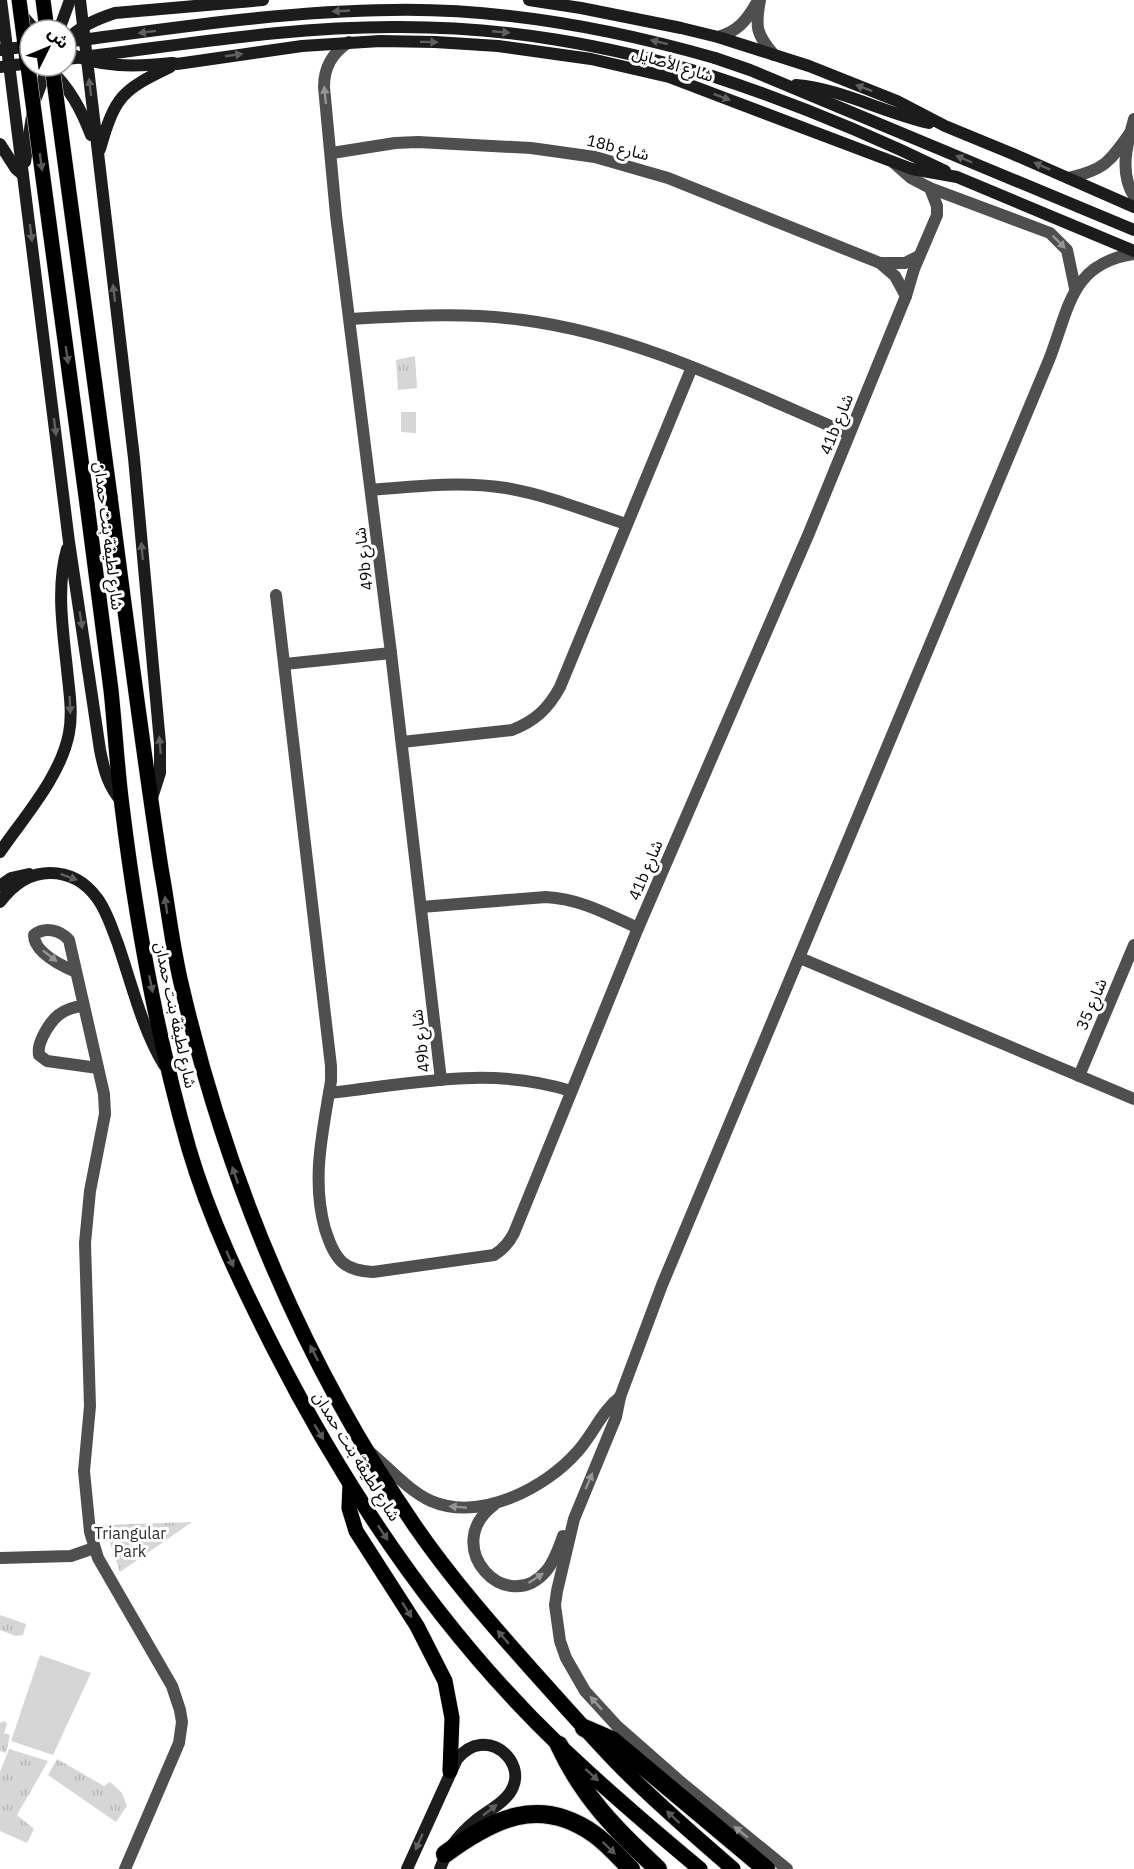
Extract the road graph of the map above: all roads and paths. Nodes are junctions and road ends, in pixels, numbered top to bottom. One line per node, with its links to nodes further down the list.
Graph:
1 (1, 0): 19 (street)
2 (13, 0): 11 (street)
3 (19, 0): 62 (main road, شارع لطيفة بنت حمدان, one-way to 62, bridge)
4 (43, 0): 12 (main road)
5 (70, 0): 13 (street)
6 (80, 0): 14 (street)
7 (263, 0): 10 (street)
8 (530, 0): 16 (street, شارع الأصايل)
9 (759, 0): 16 (street); 22 (street)
10 (214, 2): 14 (street)
11 (24, 18)
12 (45, 18)
13 (63, 18)
14 (83, 26): 15 (street); 25 (street)
15 (78, 30)
16 (718, 37): 22 (street, شارع الأصايل)
17 (78, 40): 32 (street, one-way to 17, bridge)
18 (349, 42): 26 (street, شارع الأصايل, one-way to 18); 37 (street, 49b شارع, one-way to 18); 39 (street, شارع الأصايل, one-way to 39)
19 (2, 44): 20 (street, bridge); 21 (street); 28 (street)
20 (18, 45)
21 (18, 50)
22 (774, 55): 34 (street, شارع الأصايل, one-way to 22)
23 (78, 57): 25 (street)
24 (78, 58): 41 (street, one-way to 41, bridge)
25 (87, 60): 26 (street); 38 (street, one-way to 25)
26 (177, 64): 38 (street)
27 (18, 67): 28 (street, bridge)
28 (3, 73): 40 (street)
29 (44, 78): 40 (street)
30 (51, 78): 63 (main road, شارع لطيفة بنت حمدان, bridge)
31 (59, 78): 38 (street)
32 (784, 84): 34 (street); 46 (street, one-way to 32)
33 (1134, 119): 35 (street)
34 (945, 126): 42 (street, شارع الأصايل, one-way to 34)
35 (1130, 133): 42 (street); 44 (street)
36 (0, 144): 40 (street)
37 (332, 153): 49 (street, 18b شارع); 52 (street, 49b شارع)
38 (98, 156): 63 (street, one-way to 38)
39 (894, 163): 41 (street, شارع الأصايل); 43 (street)
40 (23, 175): 57 (street, one-way to 57)
41 (957, 177): 47 (street, شارع الأصايل)
42 (1068, 178): 45 (street, شارع الأصايل)
43 (930, 188): 48 (street, 41b شارع); 50 (street, one-way to 50)
44 (1134, 196)
45 (1134, 207)
46 (1134, 230)
47 (1134, 252): 50 (street)
48 (919, 256): 49 (street, 18b شارع); 51 (street, 41b شارع)
49 (880, 263): 51 (street, 18b شارع)
50 (1075, 288): 71 (street)
51 (906, 296): 54 (street, 41b شارع)
52 (350, 319): 53 (street); 55 (street, 49b شارع)
53 (692, 367): 54 (street); 56 (street)
54 (849, 434): 69 (street, 41b شارع)
55 (371, 490): 56 (street); 59 (street, 49b شارع)
56 (626, 524): 61 (street)
57 (69, 542): 62 (street, one-way to 62); 64 (street, one-way to 64)
58 (276, 595): 60 (street)
59 (391, 653): 60 (street); 61 (street, 49b شارع)
60 (285, 664): 79 (street)
61 (402, 742): 68 (street, 49b شارع)
62 (122, 802): 75 (main road, شارع لطيفة بنت حمدان, one-way to 75)
63 (150, 802): 82 (main road, شارع لطيفة بنت حمدان, one-way to 63)
64 (0, 852)
65 (37, 875): 66 (street); 67 (street); 75 (street, one-way to 75)
66 (0, 886)
67 (0, 902)
68 (421, 907): 69 (street); 77 (street, 49b شارع)
69 (638, 928): 78 (street, 41b شارع)
70 (1133, 949): 76 (street, شارع 35)
71 (800, 958): 76 (street); 81 (street)
72 (76, 972): 73 (street)
73 (83, 1006): 74 (street); 74 (street)
74 (98, 1068): 86 (street)
75 (170, 1076): 83 (main road, شارع لطيفة بنت حمدان, one-way to 83)
76 (1079, 1076): 80 (street)
77 (441, 1080): 78 (street); 79 (street)
78 (570, 1091): 79 (street, 41b شارع)
79 (329, 1093)
80 (1134, 1099)
81 (620, 1397): 84 (street); 85 (street, one-way to 81)
82 (363, 1445): 84 (street, one-way to 82); 88 (main road, شارع لطيفة بنت حمدان, one-way to 82)
83 (350, 1484): 89 (main road, شارع لطيفة بنت حمدان, one-way to 89); 90 (main road, one-way to 90)
84 (500, 1501): 85 (street, one-way to 85)
85 (574, 1519): 99 (street, one-way to 85)
86 (94, 1548): 87 (street); 92 (street)
87 (0, 1558)
88 (584, 1728): 97 (main road, شارع لطيفة بنت حمدان, one-way to 88); 98 (highway)
89 (559, 1745): 95 (highway); 96 (main road, شارع لطيفة بنت حمدان, one-way to 96)
90 (450, 1771): 91 (street, one-way to 90); 93 (street, one-way to 93)
91 (443, 1862): 94 (highway, one-way to 94)
92 (125, 1869)
93 (407, 1869)
94 (631, 1869)
95 (658, 1869)
96 (700, 1869)
97 (733, 1869)
98 (766, 1869)
99 (787, 1869)

